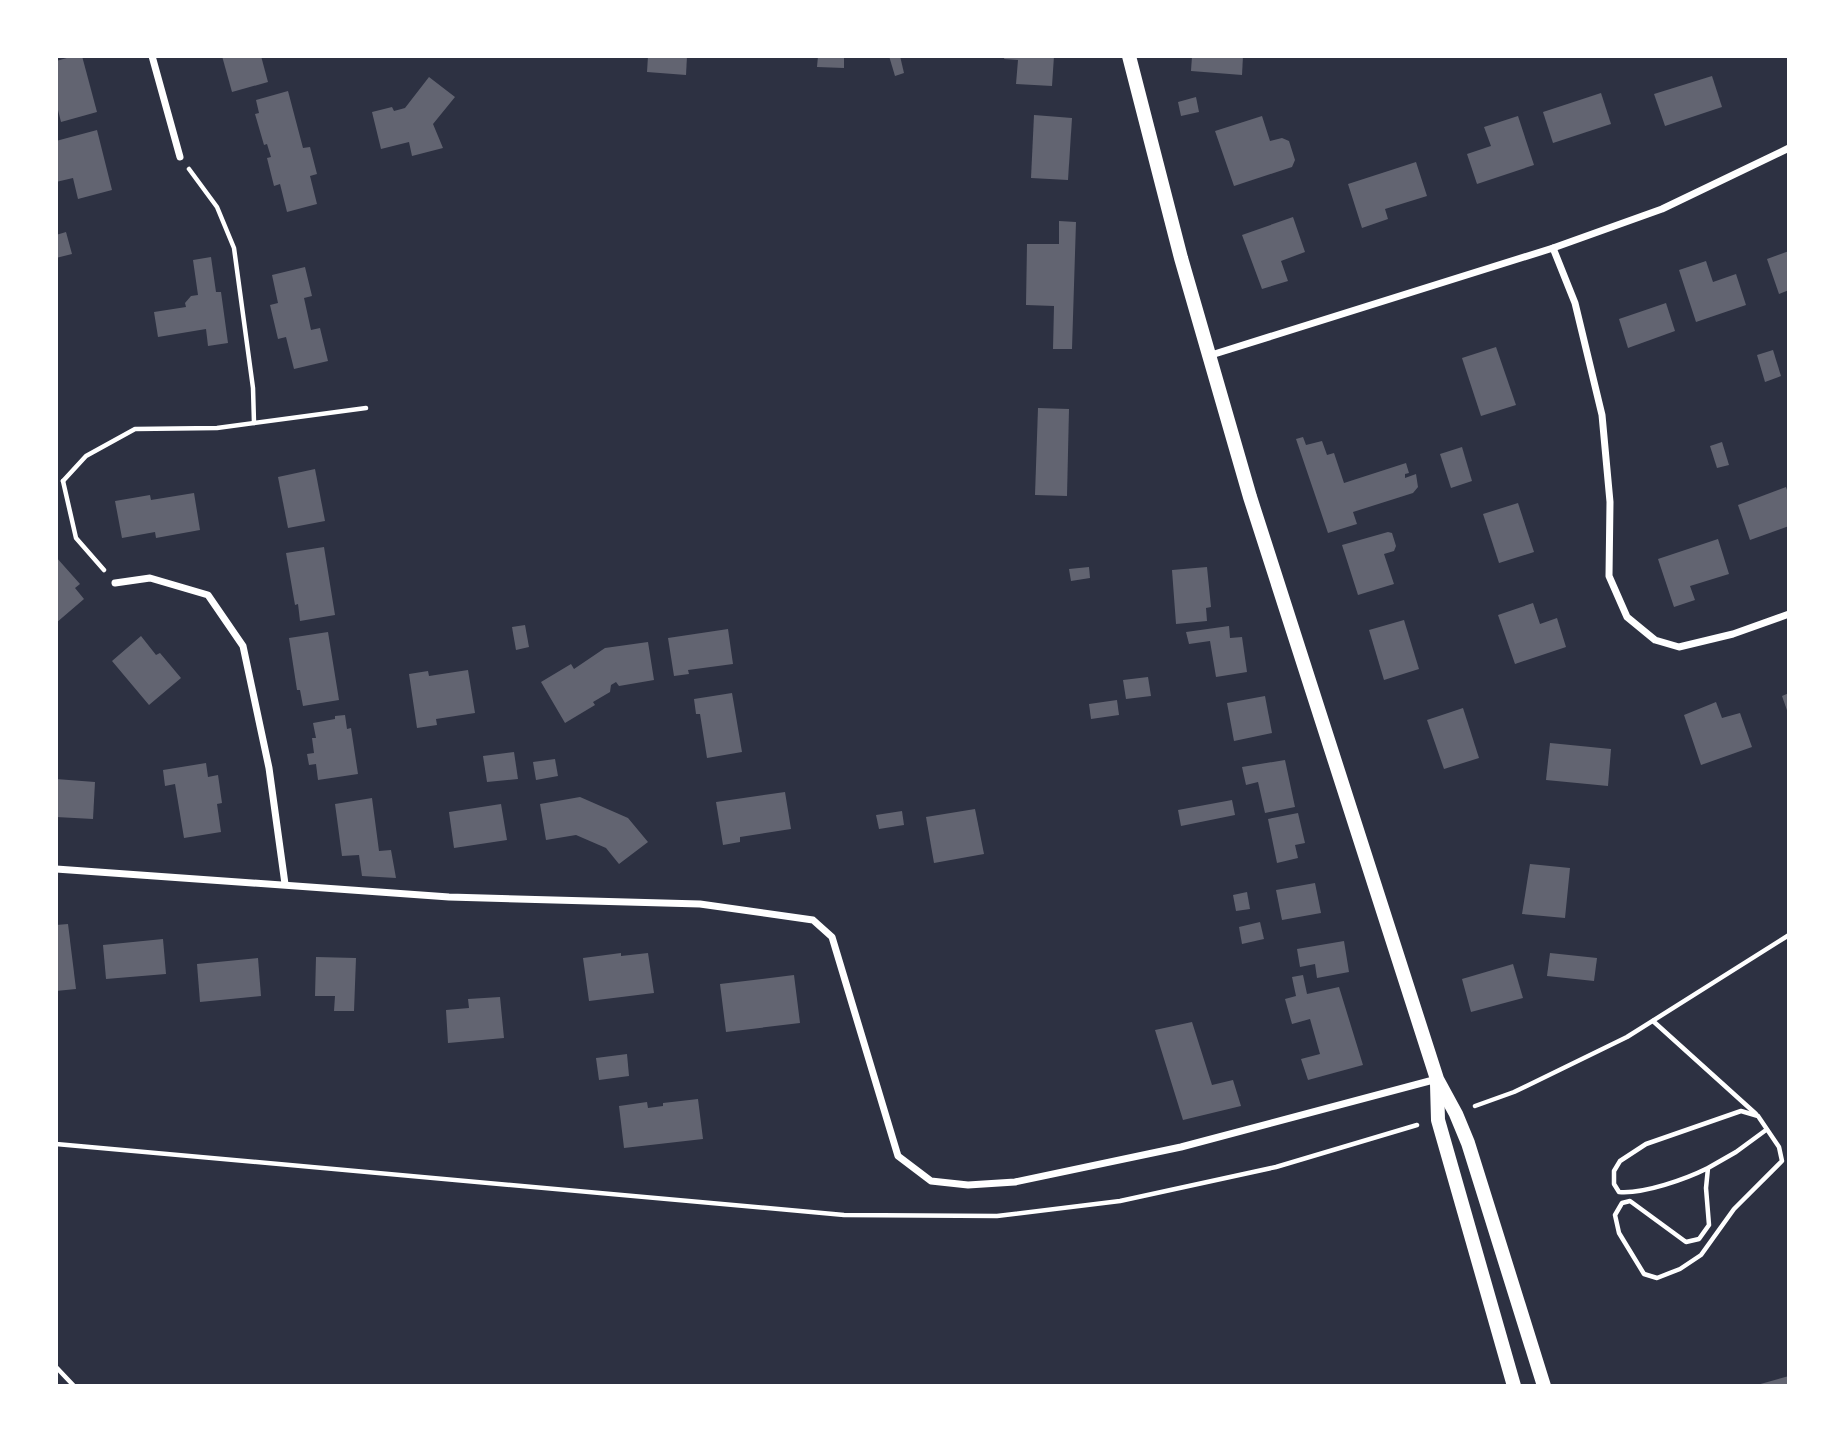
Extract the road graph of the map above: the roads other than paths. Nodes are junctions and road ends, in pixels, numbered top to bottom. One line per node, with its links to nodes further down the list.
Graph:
1 (152, 56): 4 (street)
2 (1129, 56): 6 (main road)
3 (1789, 148): 5 (street)
4 (180, 158)
5 (1553, 248): 6 (street); 8 (street)
6 (1208, 356): 11 (main road)
7 (115, 583): 10 (street)
8 (1789, 614)
9 (56, 869): 10 (street)
10 (285, 884): 11 (street)
11 (1437, 1079): 12 (main road); 13 (main road)
12 (1514, 1386)
13 (1544, 1386)

